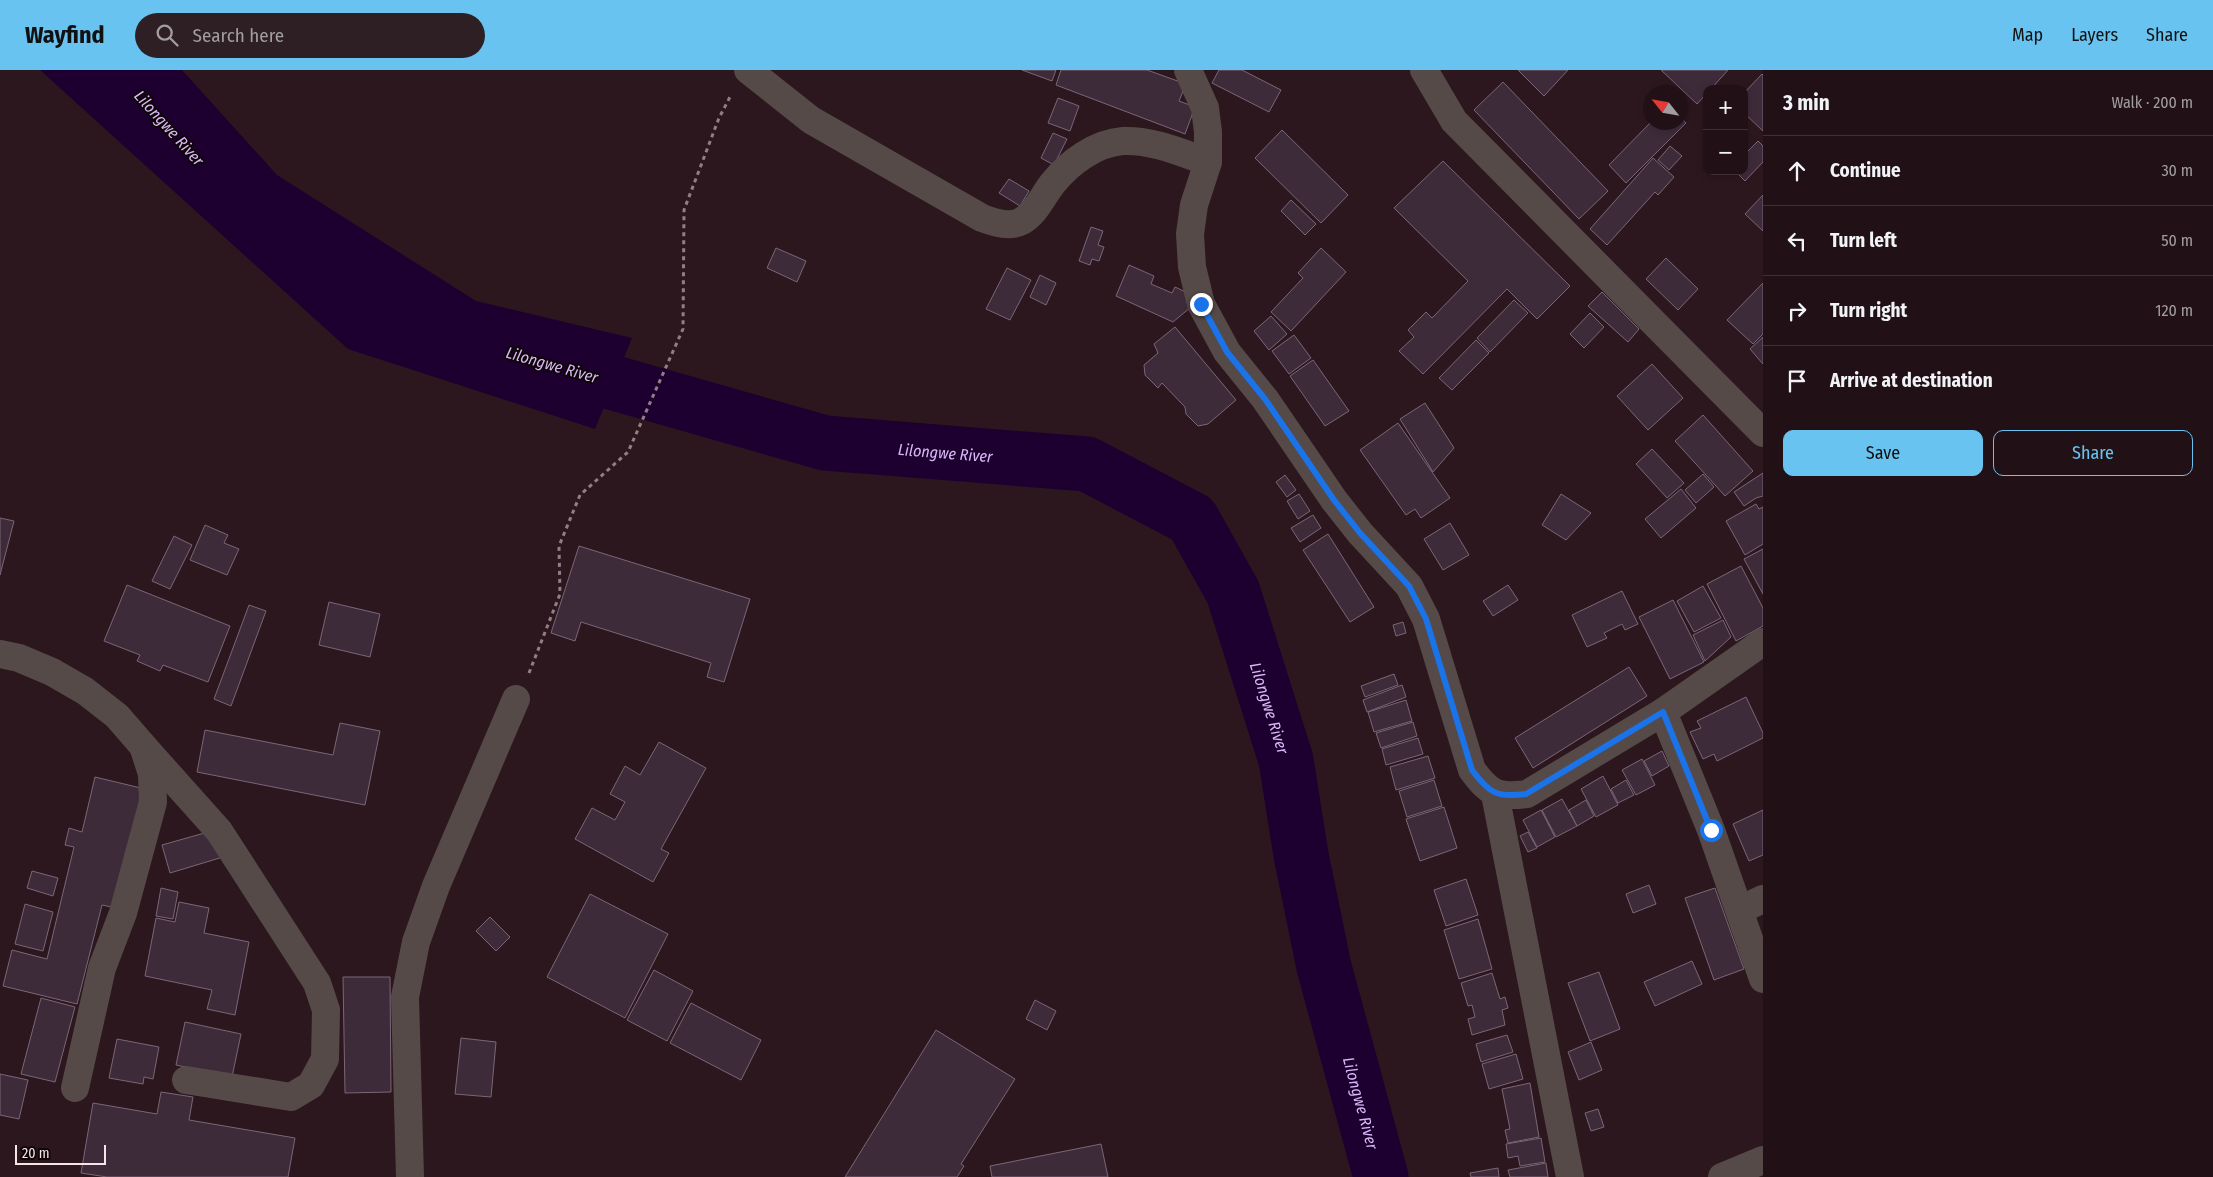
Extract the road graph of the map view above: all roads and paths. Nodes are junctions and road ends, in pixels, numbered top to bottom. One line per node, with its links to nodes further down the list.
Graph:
1 (748, 70): 5 (street)
2 (1188, 70): 5 (street)
3 (1424, 70): 6 (street)
4 (732, 94): 9 (path)
5 (1208, 162): 12 (street)
6 (1763, 433)
7 (1763, 642): 10 (street)
8 (0, 654): 11 (street)
9 (516, 699): 18 (street)
10 (1663, 712): 12 (street); 13 (street)
11 (143, 746): 15 (street); 16 (street)
12 (1495, 794): 19 (street)
13 (1752, 904): 14 (street)
14 (1763, 980)
15 (186, 1080)
16 (75, 1088)
17 (1763, 1160): 20 (street)
18 (410, 1177)
19 (1570, 1177)
20 (1722, 1177)

